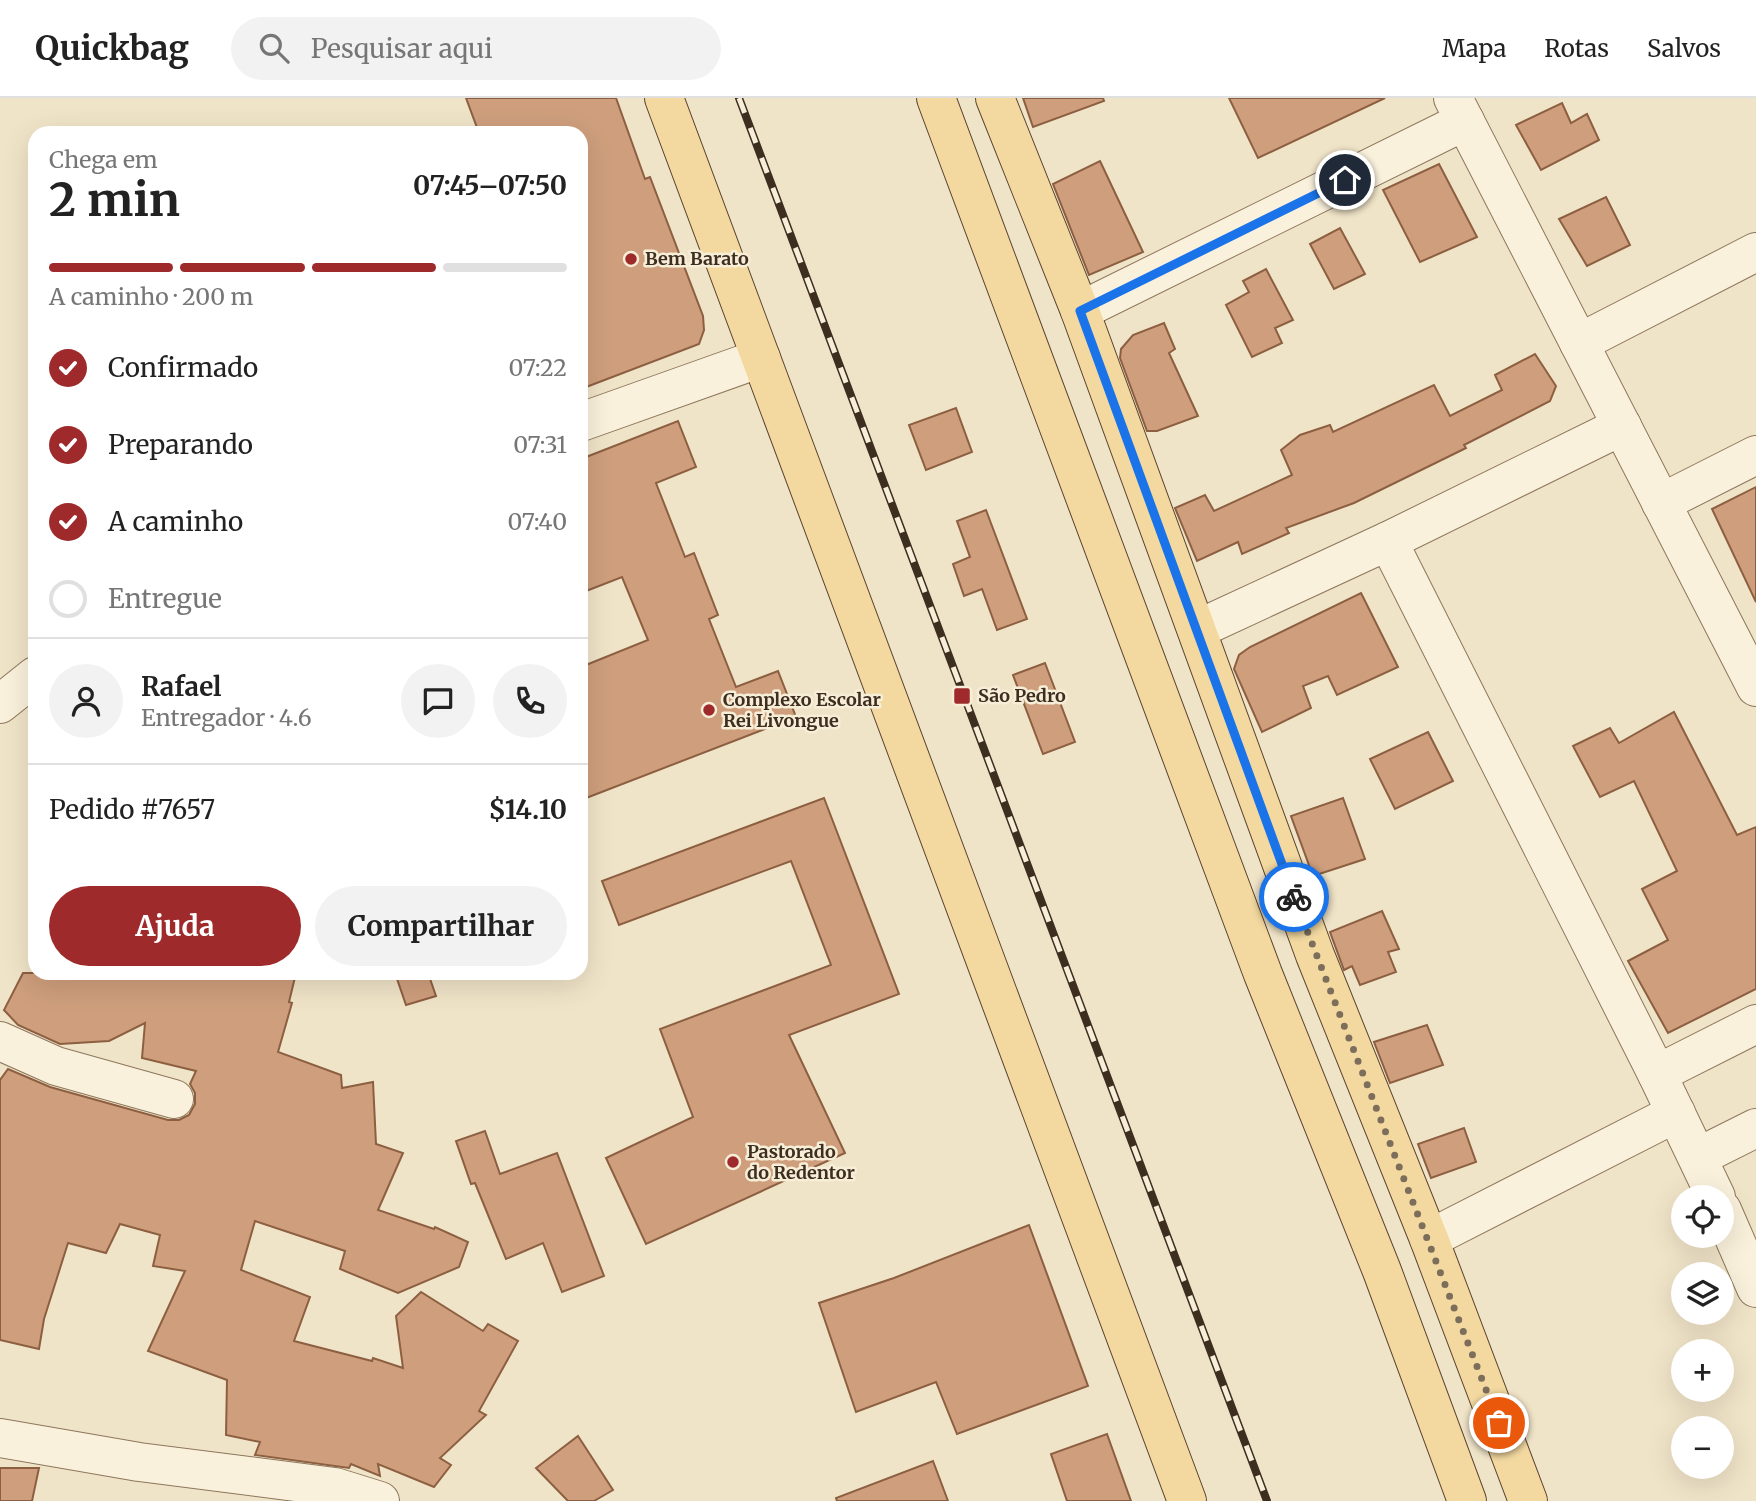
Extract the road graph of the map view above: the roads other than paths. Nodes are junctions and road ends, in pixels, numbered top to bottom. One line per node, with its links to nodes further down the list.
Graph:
1 (664, 98): 8 (main road)
2 (936, 98): 19 (main road)
3 (995, 98): 6 (main road)
4 (1459, 109): 6 (street); 7 (street)
5 (1756, 252): 7 (street)
6 (1080, 311): 14 (main road)
7 (1579, 343): 10 (street)
8 (761, 358): 9 (street); 33 (main road)
9 (588, 420)
10 (1622, 426): 12 (street); 13 (street)
11 (1756, 455): 12 (street)
12 (1661, 503): 16 (street)
13 (1388, 541): 14 (street); 22 (street)
14 (1198, 629): 18 (main road)
15 (28, 682): 17 (street)
16 (1756, 687)
17 (0, 704)
18 (1315, 955): 19 (main road); 29 (main road)
19 (1263, 974): 34 (main road)
20 (1756, 1024): 22 (street)
21 (0, 1041): 23 (street)
22 (1657, 1074): 24 (street)
23 (174, 1099)
24 (1676, 1113): 26 (street); 29 (street)
25 (1756, 1128): 26 (street)
26 (1698, 1157): 27 (street)
27 (1711, 1185)
28 (1734, 1238): 30 (street)
29 (1430, 1239): 35 (main road)
30 (1756, 1288)
31 (0, 1438): 32 (street)
32 (380, 1501)
33 (1187, 1501)
34 (1467, 1501)
35 (1528, 1501)

